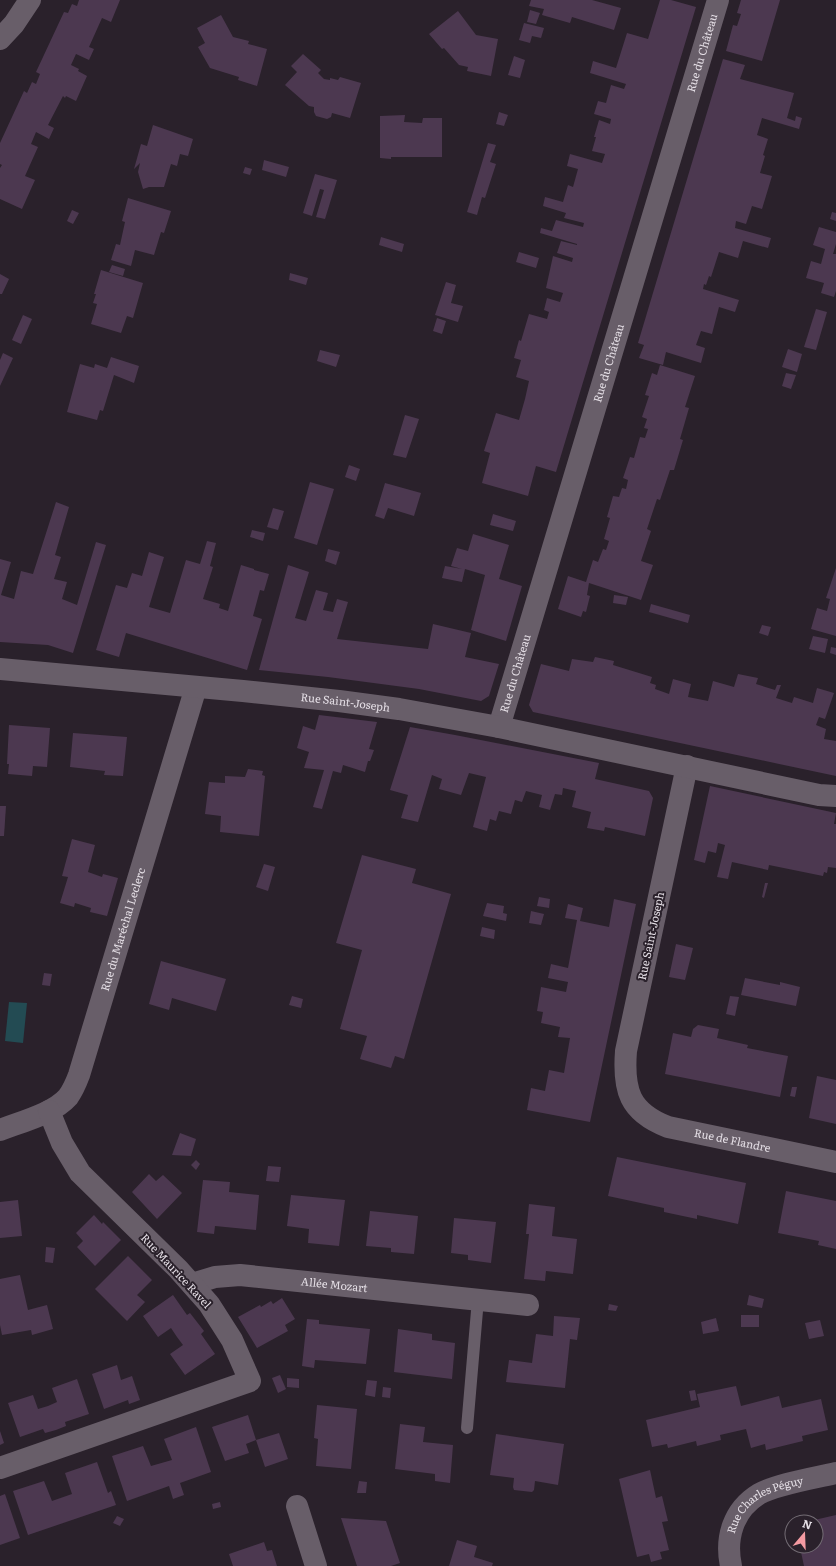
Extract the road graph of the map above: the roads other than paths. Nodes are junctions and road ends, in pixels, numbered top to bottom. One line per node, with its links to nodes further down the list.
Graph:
1 (30, 0): 3 (street)
2 (718, 0): 6 (street, Rue du Château)
3 (0, 39)
4 (0, 669): 5 (street, Rue Saint-Joseph)
5 (196, 686): 6 (street, Rue Saint-Joseph); 10 (street, Rue du Maréchal Leclerc)
6 (499, 727): 7 (street, Rue Saint-Joseph)
7 (687, 766): 8 (street, Rue Saint-Joseph); 9 (street, Rue Saint-Joseph)
8 (836, 796)
9 (635, 1105): 12 (street, Rue de Flandre)
10 (49, 1111): 11 (street, Rue du Maréchal Leclerc); 13 (street, Rue Maurice Ravel)
11 (0, 1130)
12 (836, 1162)
13 (192, 1284): 14 (street, Allée Mozart); 17 (street, Rue Maurice Ravel)
14 (478, 1299): 15 (street, Allée Mozart); 16 (lane)
15 (528, 1305)
16 (467, 1428)
17 (0, 1468)
18 (836, 1473): 21 (street, Rue Charles Péguy)
19 (297, 1506): 20 (street)
20 (316, 1566)
21 (731, 1566)

